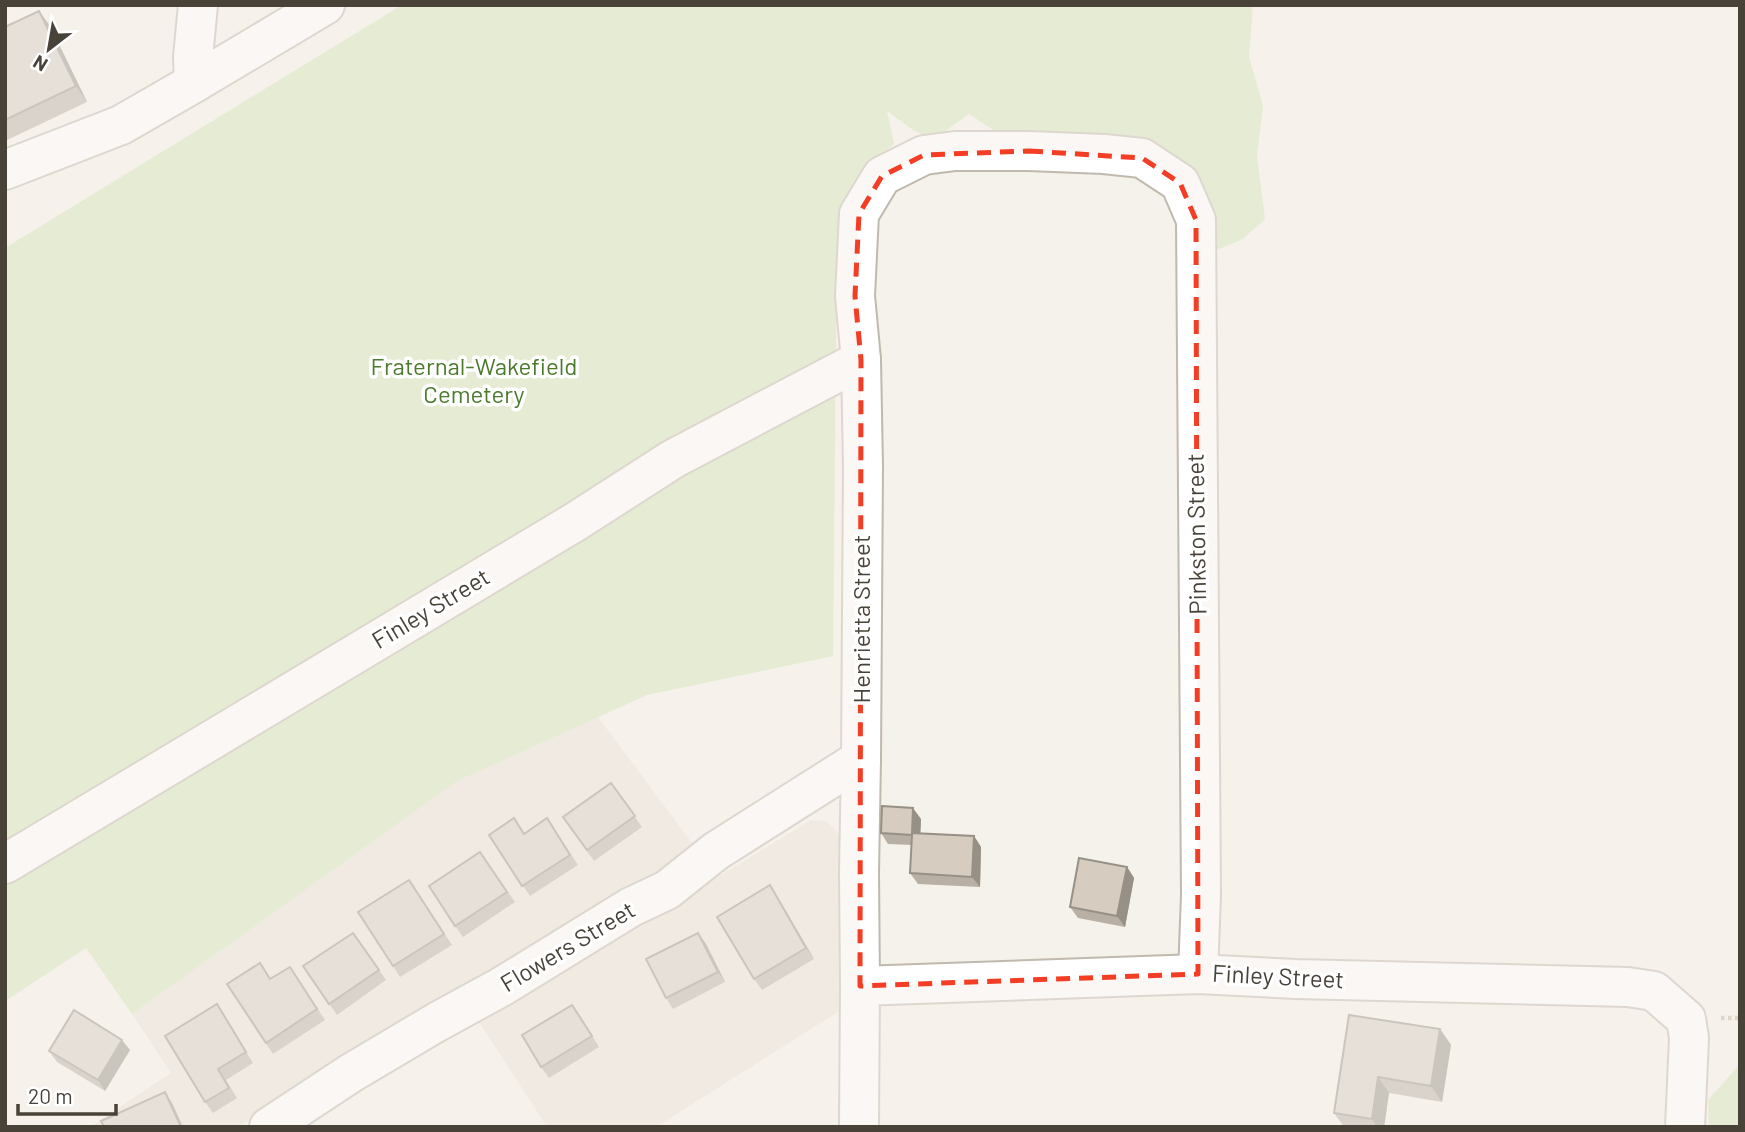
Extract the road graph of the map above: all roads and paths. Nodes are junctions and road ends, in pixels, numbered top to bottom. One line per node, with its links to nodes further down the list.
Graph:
1 (198, 5): 3 (street)
2 (325, 5): 3 (street)
3 (194, 83): 5 (street)
4 (935, 154): 6 (street, Henrietta Street); 9 (street, Pinkston Street)
5 (5, 170)
6 (861, 360): 7 (street, Henrietta Street); 8 (street, Finley Street)
7 (861, 759): 10 (street, Henrietta Street); 11 (street, Flowers Street)
8 (5, 864)
9 (1198, 974): 10 (street, Finley Street); 13 (street, Finley Street)
10 (860, 986): 12 (street, Henrietta Street)
11 (269, 1127)
12 (859, 1127)
13 (1685, 1127)

